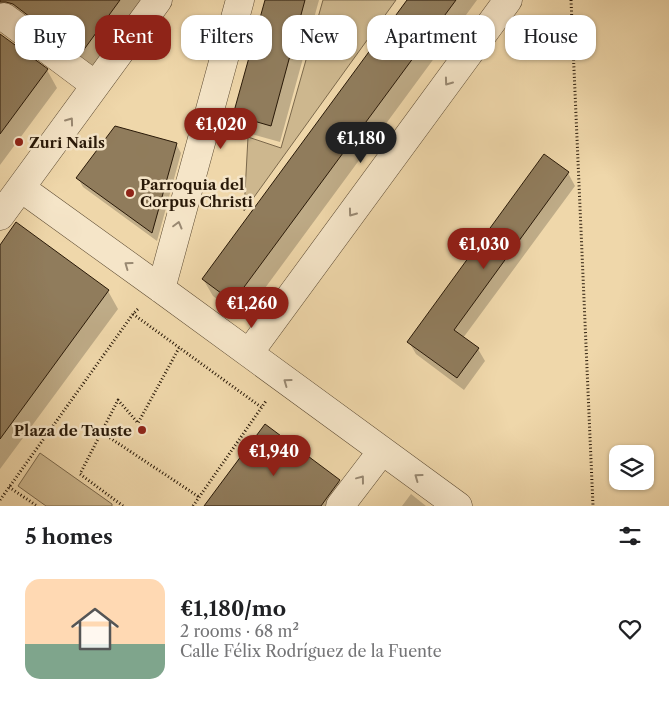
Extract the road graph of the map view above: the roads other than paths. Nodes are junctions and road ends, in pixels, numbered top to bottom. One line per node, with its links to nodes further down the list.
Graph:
1 (158, 0): 5 (street)
2 (240, 0): 8 (street, one-way to 2)
3 (508, 0): 9 (street, one-way to 9)
4 (4, 17): 5 (street)
5 (96, 85): 6 (street, one-way to 5)
6 (21, 188): 7 (street); 8 (street, one-way to 6)
7 (0, 216)
8 (161, 289): 9 (street)
9 (249, 353): 10 (street, one-way to 9)
10 (382, 451): 11 (street, one-way to 10); 12 (street, one-way to 10)
11 (340, 506)
12 (458, 506)

